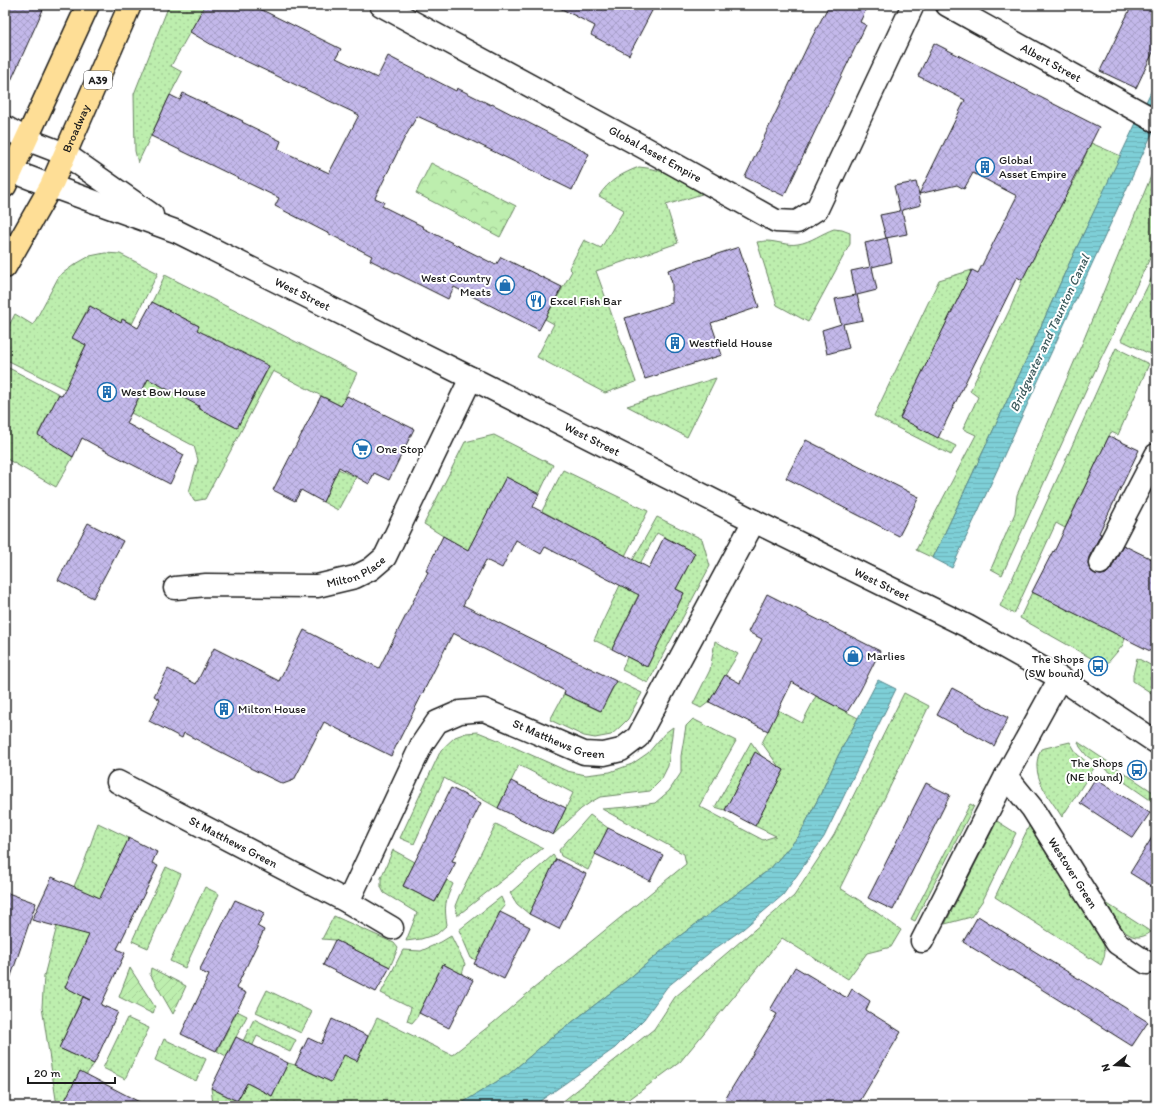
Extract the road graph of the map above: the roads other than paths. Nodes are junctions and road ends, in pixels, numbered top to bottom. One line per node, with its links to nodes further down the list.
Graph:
1 (88, 5): 8 (main road)
2 (130, 5): 9 (main road, Broadway / A39)
3 (381, 5): 4 (street, Global Asset Empire)
4 (913, 5)
5 (947, 5): 6 (street, Albert Street)
6 (1156, 121)
7 (5, 127): 8 (street)
8 (26, 139): 9 (street); 10 (main road)
9 (65, 154): 11 (main road, Broadway / A39); 12 (street)
10 (7, 174): 11 (street, West Street)
11 (51, 186): 12 (street, West Street); 13 (main road, A39)
12 (178, 232): 14 (street, West Street)
13 (5, 267)
14 (471, 378): 16 (street, West Street); 18 (street, Milton Place)
15 (1156, 455): 17 (street)
16 (754, 521): 19 (street, West Street); 23 (street, St Matthews Green)
17 (1100, 564)
18 (175, 588)
19 (1060, 678): 20 (street, West Street); 21 (street)
20 (1156, 742)
21 (1006, 776): 25 (street); 26 (street, Westover Green)
22 (118, 782): 23 (street, St Matthews Green)
23 (348, 902): 24 (street, St Matthews Green)
24 (392, 928)
25 (922, 941)
26 (1147, 963)

